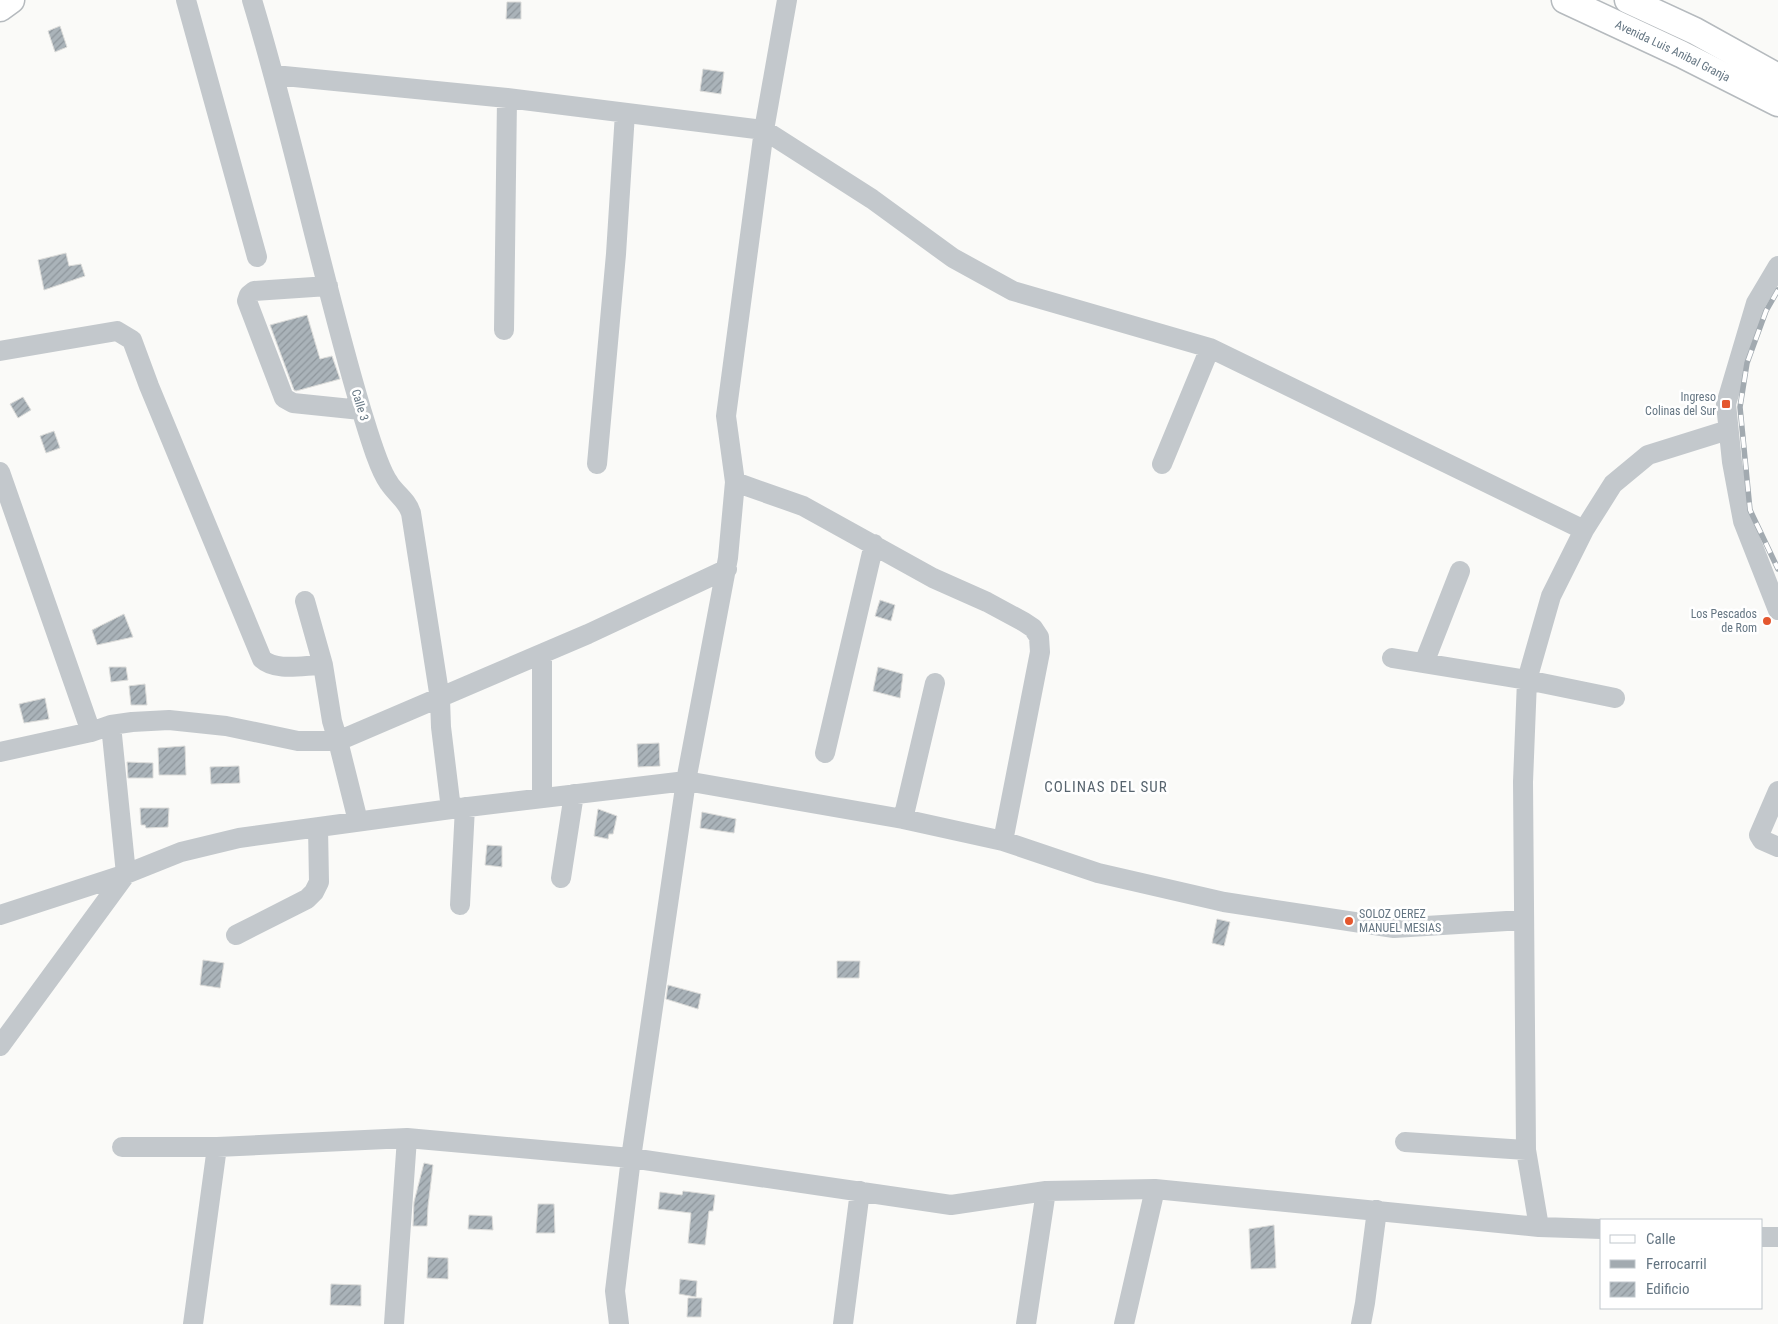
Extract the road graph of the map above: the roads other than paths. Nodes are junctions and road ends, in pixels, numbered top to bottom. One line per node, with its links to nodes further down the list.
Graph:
1 (11, 0): 7 (main road)
2 (186, 0): 14 (street)
3 (252, 0): 8 (street, Calle 3)
4 (787, 0): 13 (street)
5 (1564, 0): 11 (main road, Avenida Luis Anibal Granja)
6 (1628, 0): 9 (main road, Avenida Luis Anibal Granja)
7 (0, 8)
8 (274, 74): 10 (street); 16 (street, Calle 3)
9 (1778, 77)
10 (507, 98): 12 (street); 17 (street)
11 (1778, 104)
12 (625, 113): 13 (street); 22 (street)
13 (764, 130): 18 (street); 25 (street)
14 (257, 257)
15 (1778, 266): 21 (street)
16 (328, 286): 20 (street, Calle 3); 20 (street)
17 (504, 330)
18 (1210, 348): 23 (street); 26 (street)
19 (0, 350): 36 (street)
20 (361, 410): 40 (street, Calle 3)
21 (1728, 430): 26 (street); 30 (street)
22 (597, 464)
23 (1162, 464)
24 (0, 472): 42 (street)
25 (734, 482): 27 (street); 28 (street)
26 (1584, 530): 37 (street)
27 (874, 544): 45 (street); 54 (street)
28 (727, 569): 33 (street); 46 (street)
29 (1460, 571): 35 (street)
30 (1774, 587): 32 (street)
31 (305, 601): 36 (street)
32 (1778, 610)
33 (542, 654): 40 (street); 49 (street)
34 (1392, 658): 35 (street)
35 (1424, 663): 37 (street)
36 (323, 664): 43 (street)
37 (1527, 680): 39 (street); 60 (street)
38 (935, 683): 51 (street)
39 (1615, 698)
40 (440, 699): 43 (street); 50 (street, Calle 3)
41 (111, 725): 42 (street); 43 (street); 56 (street)
42 (91, 732): 44 (street)
43 (338, 741): 52 (street)
44 (0, 752)
45 (825, 752)
46 (686, 781): 48 (street); 51 (street); 68 (street)
47 (1778, 791): 55 (street)
48 (574, 794): 49 (street); 57 (street)
49 (542, 798): 50 (street)
50 (458, 808): 52 (street); 58 (street, Calle 3)
51 (903, 818): 54 (street)
52 (358, 822): 53 (street)
53 (318, 827): 56 (street); 61 (street)
54 (1003, 841): 60 (street)
55 (1778, 847)
56 (126, 874): 59 (street); 62 (street)
57 (560, 878)
58 (460, 905)
59 (0, 915)
60 (1523, 920): 67 (street)
61 (236, 935)
62 (0, 1046)
63 (407, 1138): 66 (street); 68 (street); 78 (street)
64 (1405, 1142): 67 (street)
65 (122, 1147): 66 (street)
66 (217, 1148): 77 (street)
67 (1526, 1150): 73 (street)
68 (631, 1158): 70 (street); 79 (street)
69 (1155, 1189): 71 (street); 72 (street); 82 (street)
70 (860, 1191): 71 (street); 80 (street)
71 (1046, 1191): 81 (street)
72 (1376, 1210): 73 (street); 83 (street)
73 (1539, 1226): 74 (street)
74 (1600, 1229)
75 (1763, 1237): 76 (street)
76 (1778, 1237)
77 (193, 1324)
78 (394, 1324)
79 (620, 1324)
80 (843, 1324)
81 (1026, 1324)
82 (1124, 1324)
83 (1361, 1324)

